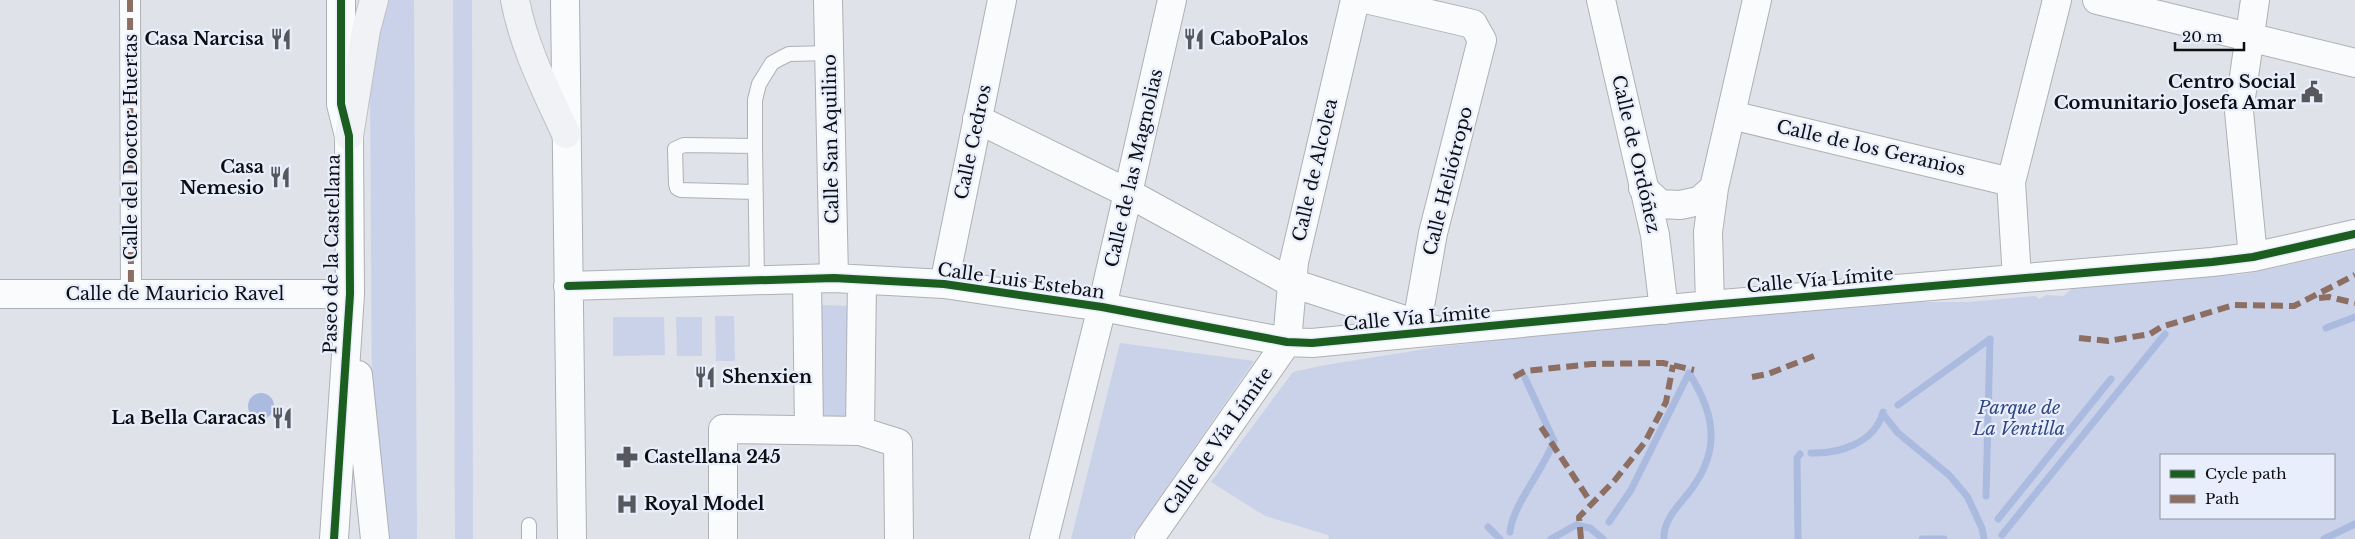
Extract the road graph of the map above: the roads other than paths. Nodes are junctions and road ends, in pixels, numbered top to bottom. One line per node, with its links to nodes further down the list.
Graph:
1 (130, 0): 40 (street, Calle del Doctor Huertas)
2 (341, 0): 22 (street, Paseo de la Castellana)
3 (374, 0): 22 (highway)
4 (515, 0): 21 (highway)
5 (565, 0): 21 (street)
6 (828, 0): 17 (street, Calle San Aquilino)
7 (1002, 0): 20 (street, Calle Cedros)
8 (1172, 0): 28 (street, Calle de las Magnolias)
9 (1355, 0): 36 (street, Calle de Alcolea)
10 (1370, 0): 45 (street, Calle Heliótropo)
11 (1601, 0): 25 (street, Calle de Ordóñez)
12 (1757, 0): 19 (street)
13 (2057, 0): 24 (street)
14 (2096, 0): 16 (street)
15 (2255, 0): 16 (street)
16 (2249, 36): 18 (street); 30 (street)
17 (830, 53): 23 (lane); 31 (street, Calle San Aquilino)
18 (2355, 63)
19 (1731, 115): 24 (street, Calle de los Geranios); 26 (street)
20 (977, 119): 28 (street); 37 (street, Calle Cedros)
21 (566, 134): 38 (street)
22 (349, 136): 41 (street, Paseo de la Castellana)
23 (755, 146): 27 (lane); 27 (lane)
24 (2011, 182): 32 (street)
25 (1643, 188): 26 (street); 44 (street, Calle de Ordóñez)
26 (1714, 188): 42 (street)
27 (755, 192): 35 (lane)
28 (1128, 193): 36 (street); 43 (street, Calle de las Magnolias)
29 (2355, 234): 30 (street, Calle Vía Límite)
30 (2252, 257): 32 (street, Calle Vía Límite)
31 (834, 278): 33 (street, Calle Luis Esteban); 34 (street, Calle Luis Esteban)
32 (2017, 278): 42 (street, Calle Vía Límite)
33 (807, 279): 35 (street, Calle Luis Esteban); 47 (street)
34 (862, 280): 37 (street, Calle Luis Esteban); 48 (street)
35 (757, 281): 38 (street, Calle Luis Esteban)
36 (1292, 283): 45 (street); 46 (street, Calle de Alcolea)
37 (944, 284): 43 (street, Calle Luis Esteban)
38 (568, 286): 53 (street)
39 (0, 294): 40 (street, Calle de Mauricio Ravel)
40 (131, 294): 41 (street, Calle de Mauricio Ravel)
41 (350, 294): 50 (street, Paseo de la Castellana); 51 (street, Paseo de la Castellana)
42 (1710, 305): 44 (street, Calle Vía Límite)
43 (1102, 307): 46 (street, Calle Luis Esteban); 56 (street, Calle de las Magnolias)
44 (1664, 310): 45 (street, Calle Vía Límite)
45 (1428, 327): 46 (street, Calle Vía Límite)
46 (1287, 342): 57 (street, Calle de Vía Límite)
47 (809, 430): 48 (street); 54 (street)
48 (860, 431): 55 (street)
49 (529, 524): 52 (lane)
50 (334, 539)
51 (375, 539)
52 (529, 539)
53 (572, 539)
54 (723, 539)
55 (899, 539)
56 (1044, 539)
57 (1149, 539)

